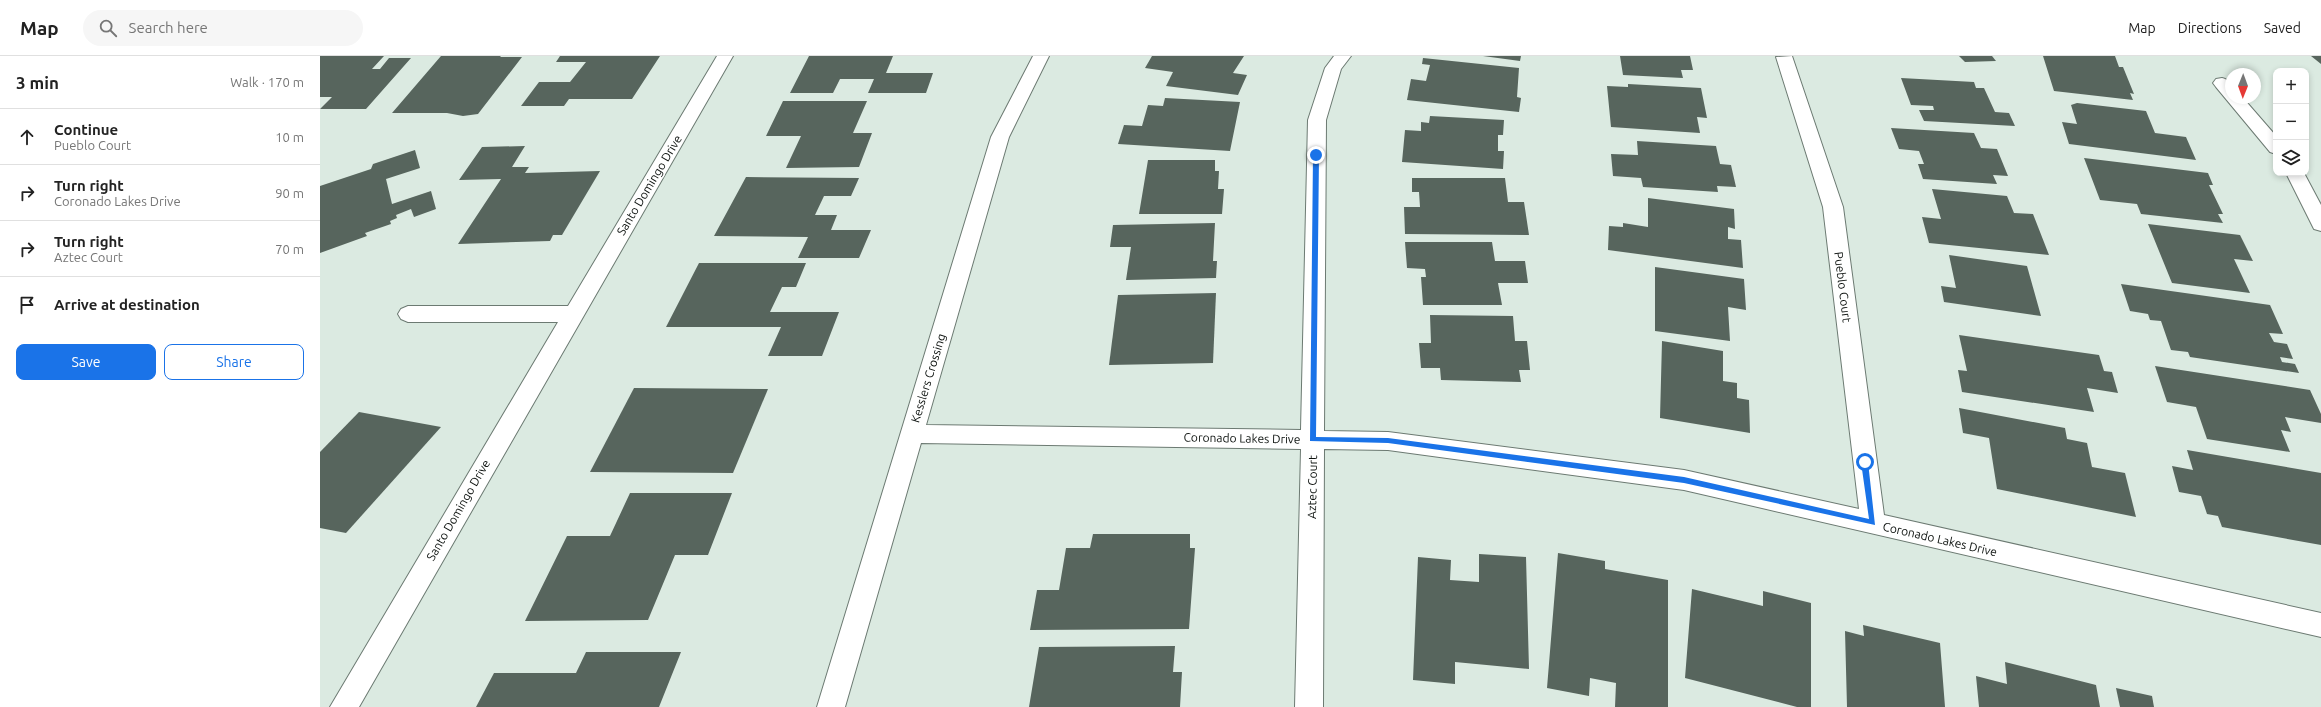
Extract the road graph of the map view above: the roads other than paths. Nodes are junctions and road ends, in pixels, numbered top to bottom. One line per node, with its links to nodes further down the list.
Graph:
1 (725, 56): 10 (street, Santo Domingo Drive)
2 (1041, 56): 11 (street, Kesslers Crossing)
3 (1343, 56): 12 (street, Aztec Court)
4 (1784, 57): 13 (street, Pueblo Court)
5 (2239, 104): 6 (street)
6 (2273, 144)
7 (2297, 176): 8 (street)
8 (2321, 224)
9 (408, 314): 10 (street)
10 (573, 314): 15 (street, Santo Domingo Drive)
11 (912, 434): 12 (street, Coronado Lakes Drive); 16 (street, Kesslers Crossing)
12 (1313, 440): 13 (street, Coronado Lakes Drive); 17 (street, Aztec Court)
13 (1873, 523): 14 (street, Coronado Lakes Drive)
14 (2321, 625)
15 (344, 707)
16 (830, 707)
17 (1309, 707)

